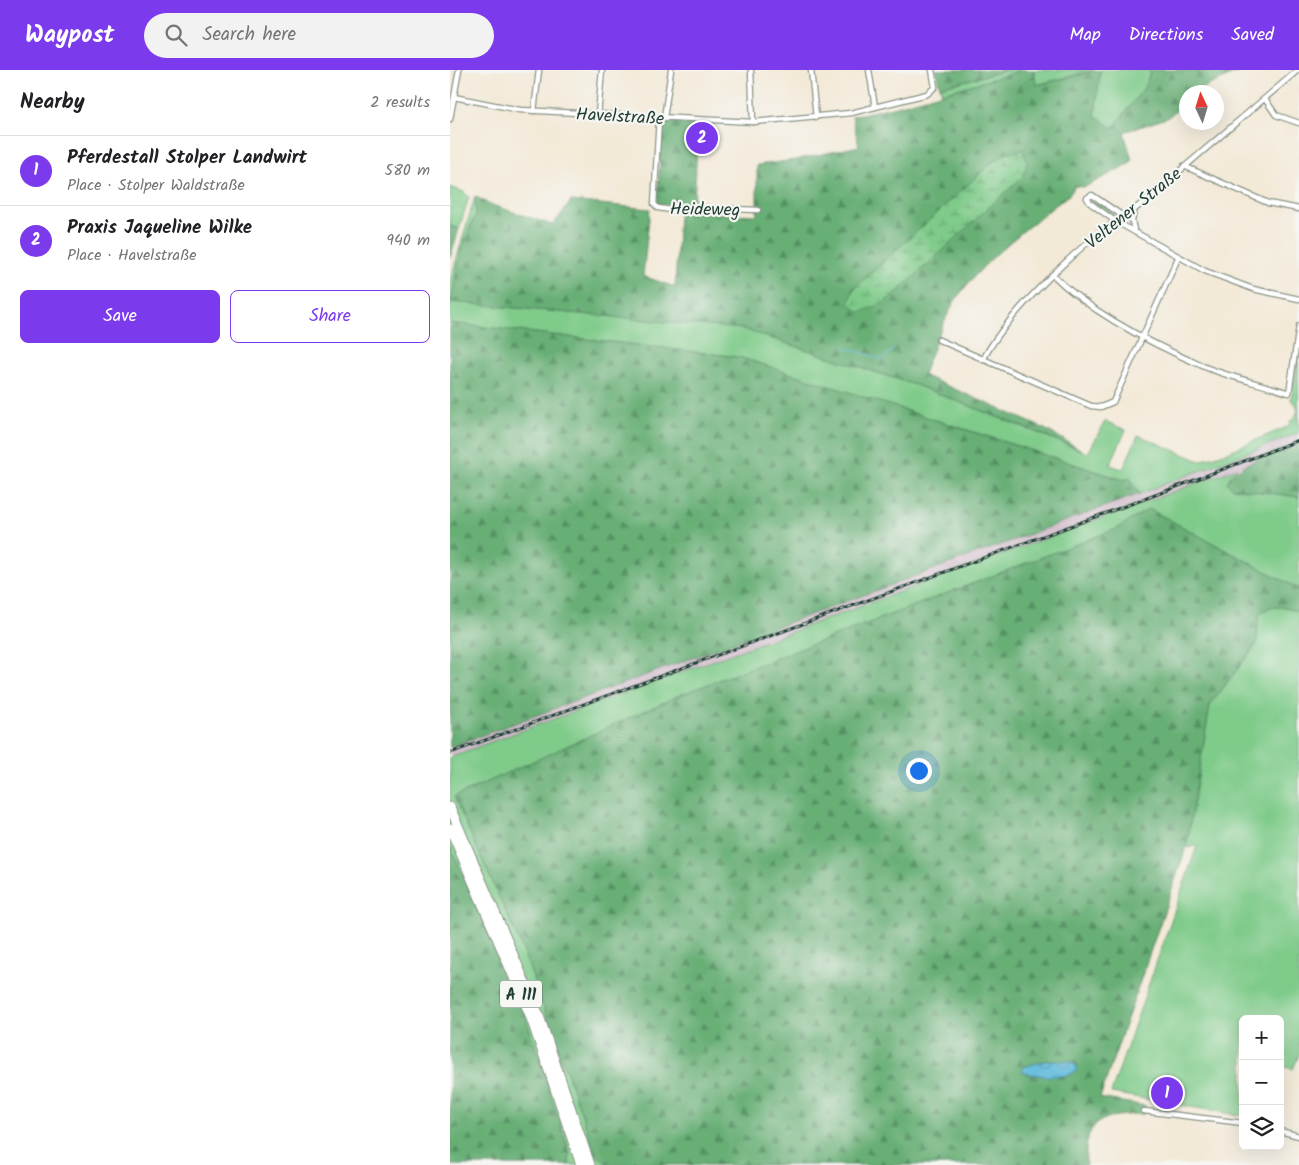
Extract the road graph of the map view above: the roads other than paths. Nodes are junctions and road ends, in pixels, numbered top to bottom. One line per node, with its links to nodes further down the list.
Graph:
1 (459, 70): 10 (street)
2 (539, 70): 14 (street)
3 (602, 70): 15 (street)
4 (671, 70): 16 (street)
5 (750, 70): 19 (street)
6 (811, 70): 17 (street)
7 (868, 70): 13 (street)
8 (932, 70): 13 (street, Havelstraße)
9 (1298, 70): 11 (street, Veltener Straße)
10 (454, 97): 12 (street); 14 (street, Havelstraße); 18 (street)
11 (1264, 99): 20 (street); 21 (street, Veltener Straße)
12 (450, 102)
13 (875, 108): 17 (street, Havelstraße)
14 (534, 111): 15 (street, Havelstraße)
15 (598, 114): 16 (street, Havelstraße)
16 (662, 118): 19 (street, Havelstraße); 22 (street, Heideweg)
17 (816, 118): 19 (street, Havelstraße)
18 (450, 119)
19 (753, 122)
20 (1299, 123)
21 (1184, 166): 23 (street, Veltener Straße); 24 (street)
22 (758, 210)
23 (1134, 210): 25 (street, Veltener Straße); 27 (street)
24 (1299, 210)
25 (1123, 216): 26 (street, Veltener Straße); 26 (street)
26 (1114, 221): 27 (street); 29 (street, Veltener Straße)
27 (1134, 231): 28 (street)
28 (1178, 258): 30 (street); 32 (street)
29 (1053, 275): 32 (street); 34 (street, Veltener Straße)
30 (1299, 299)
31 (1299, 326): 35 (street)
32 (1143, 338): 34 (street); 35 (street)
33 (939, 340): 34 (street)
34 (983, 360)
35 (1296, 366)
36 (450, 807): 43 (highway, A 111)
37 (450, 828): 42 (highway, A 111)
38 (1144, 1112): 39 (street)
39 (1239, 1123)
40 (1284, 1132): 41 (street)
41 (1299, 1136)
42 (580, 1165)
43 (590, 1165)

